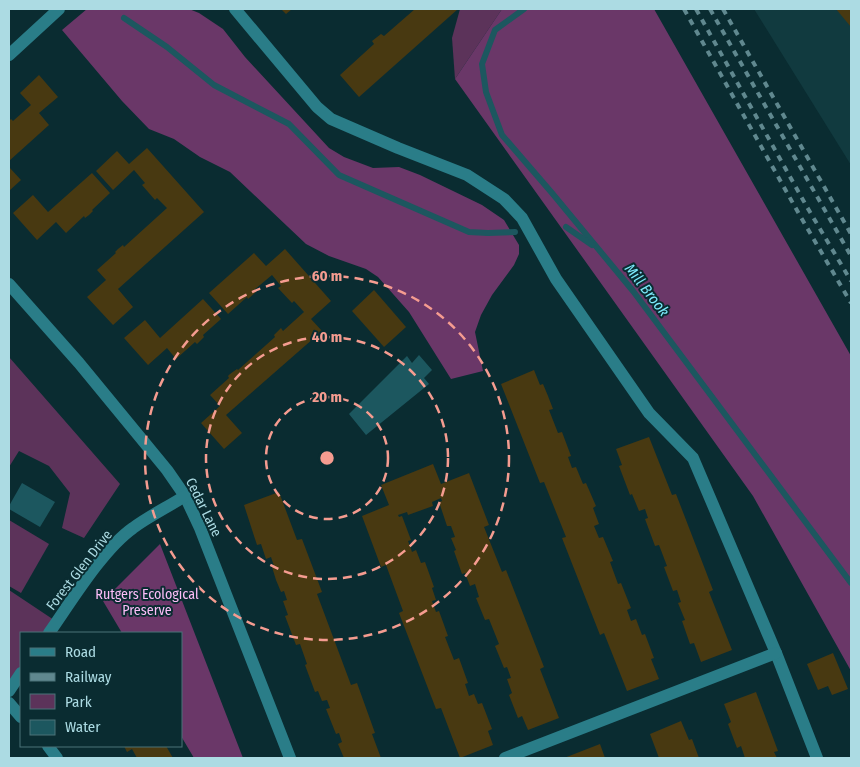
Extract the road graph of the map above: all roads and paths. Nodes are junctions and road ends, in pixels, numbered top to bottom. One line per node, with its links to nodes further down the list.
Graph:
1 (60, 9): 3 (street)
2 (235, 9): 7 (street)
3 (9, 55)
4 (9, 284): 5 (street, Cedar Lane)
5 (186, 496): 6 (street, Forest Glen Drive); 14 (street, Cedar Lane)
6 (50, 632)
7 (776, 653): 15 (street); 16 (street)
8 (20, 674): 9 (street)
9 (9, 691)
10 (9, 703): 11 (street)
11 (20, 715)
12 (49, 747): 13 (street)
13 (57, 758)
14 (290, 758)
15 (505, 758)
16 (817, 758)

